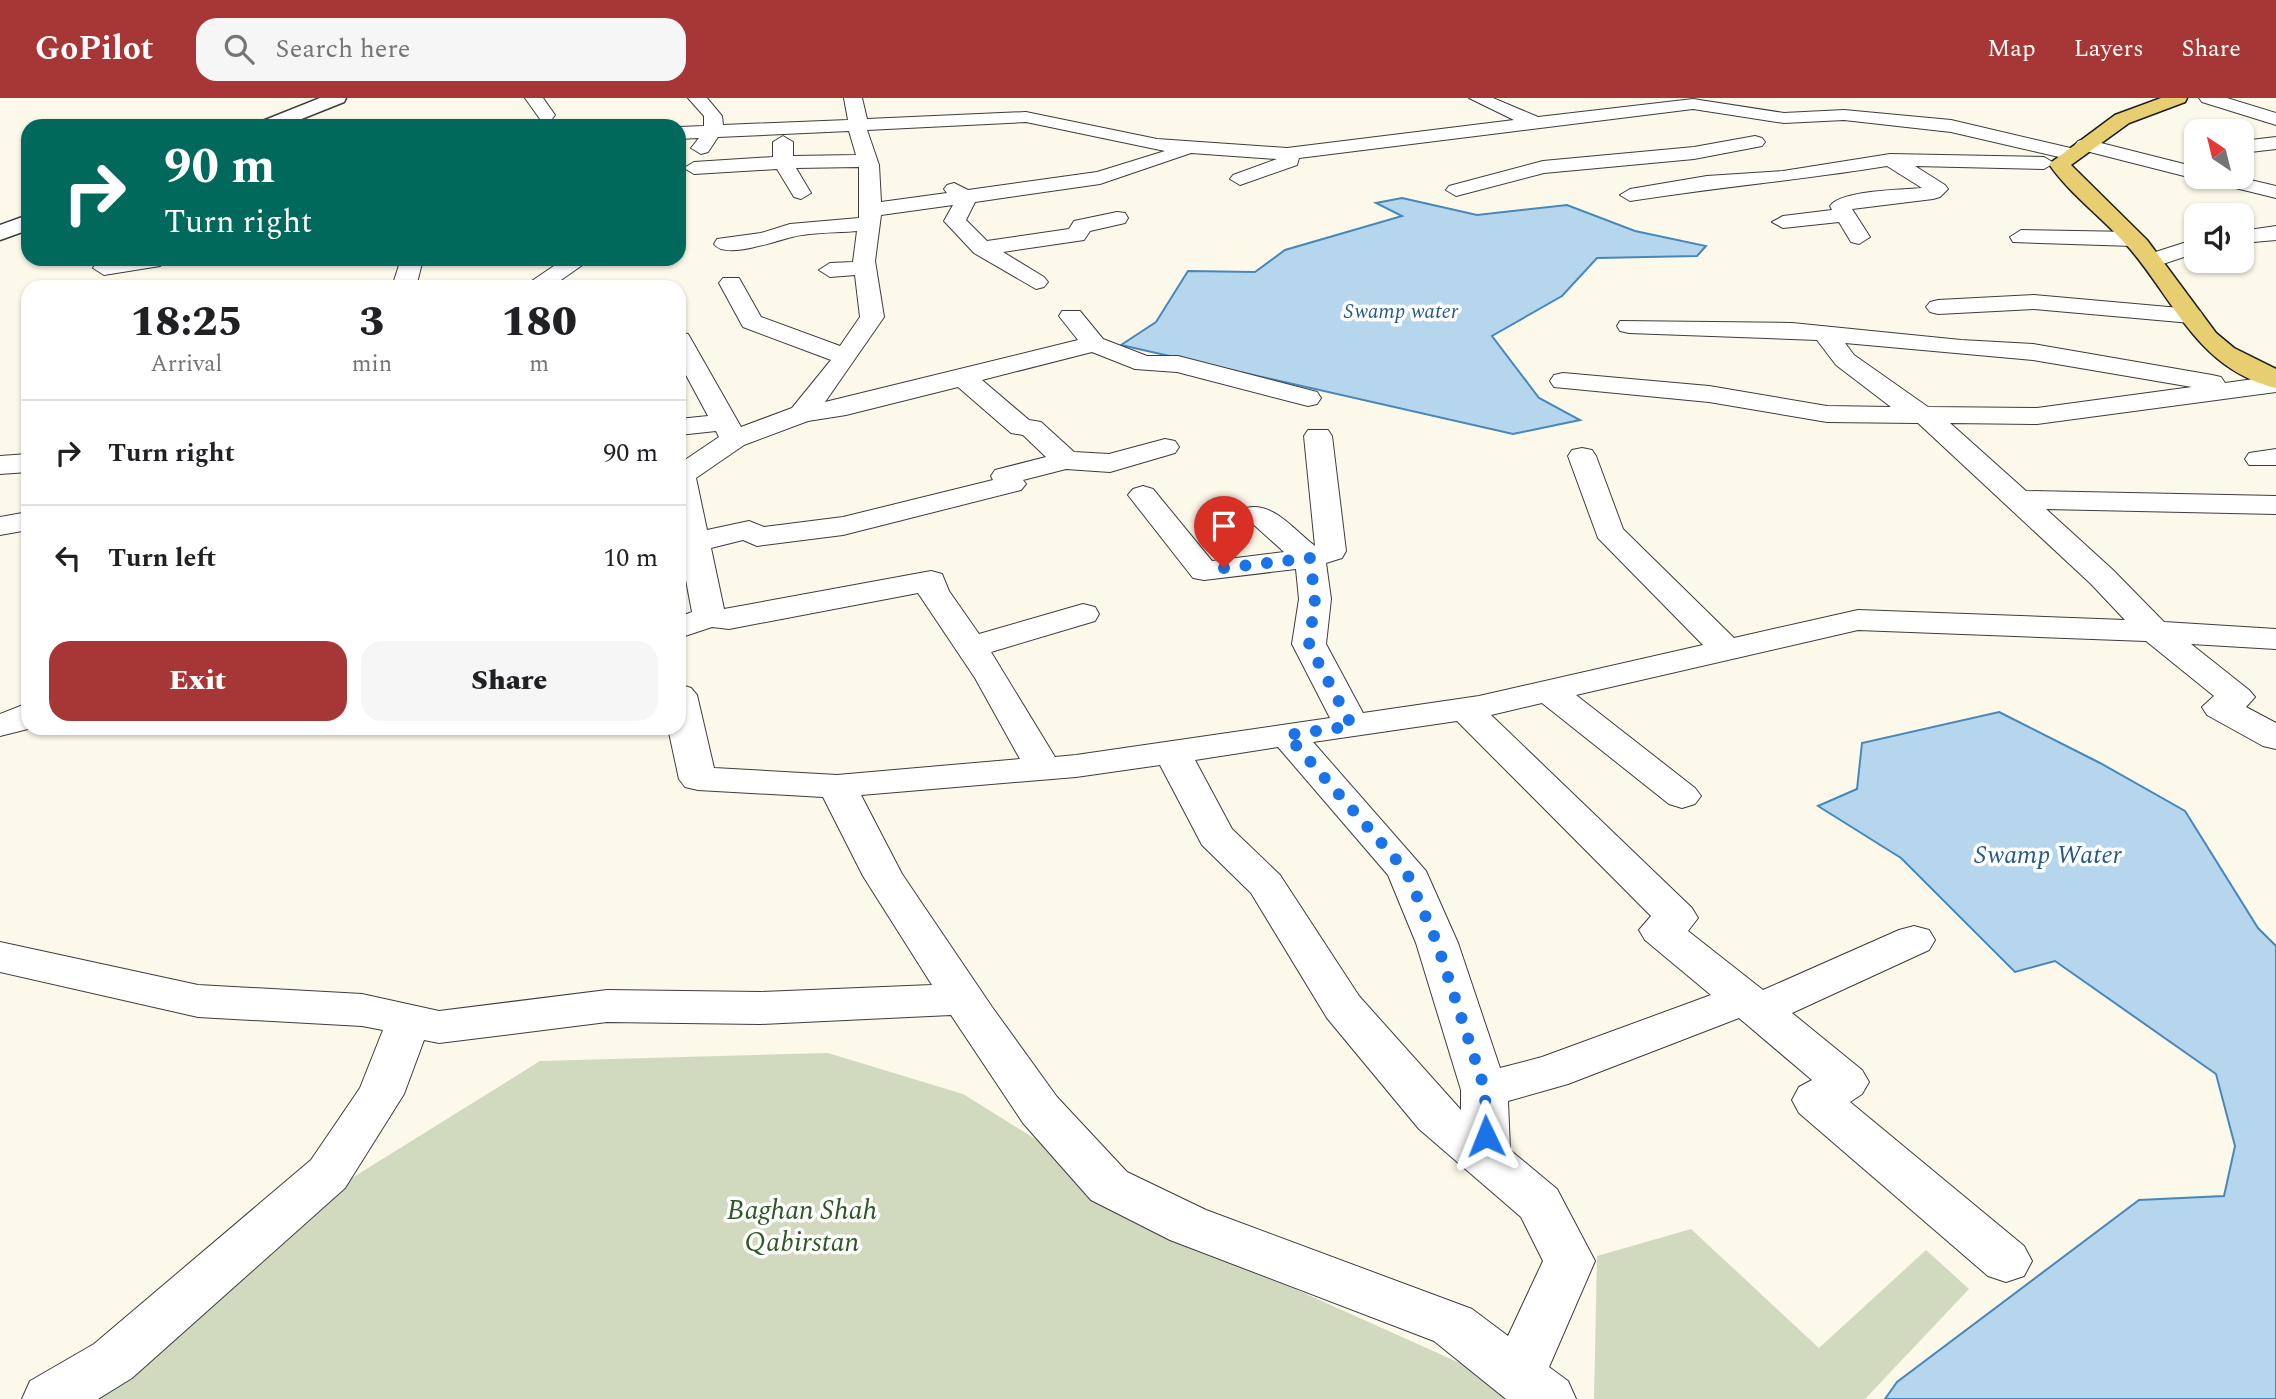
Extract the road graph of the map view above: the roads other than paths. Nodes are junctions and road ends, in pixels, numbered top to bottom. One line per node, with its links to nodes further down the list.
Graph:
1 (337, 98): 14 (street)
2 (534, 98): 11 (street)
3 (696, 98): 24 (street)
4 (853, 98): 18 (street)
5 (1478, 98): 17 (street)
6 (1793, 98): 12 (street)
7 (2178, 98): 34 (main road)
8 (2208, 98): 16 (street)
9 (1538, 102): 15 (street)
10 (1024, 107): 18 (street); 29 (street)
11 (546, 115)
12 (1844, 115): 13 (street); 34 (street)
13 (1784, 118): 15 (street); 22 (street)
14 (284, 119)
15 (1574, 119): 17 (street); 37 (street)
16 (2276, 120)
17 (1539, 124): 20 (street)
18 (856, 125): 19 (street); 32 (street)
19 (784, 127): 24 (street); 38 (street)
20 (1503, 128): 23 (street); 40 (street)
21 (686, 134): 24 (street)
22 (1818, 134)
23 (1441, 135): 30 (street); 35 (street)
24 (708, 139): 27 (street); 42 (street)
25 (1755, 142): 31 (street)
26 (2276, 143): 28 (street)
27 (686, 146)
28 (2254, 146)
29 (1196, 148): 33 (street); 48 (street)
30 (1336, 148): 33 (street); 39 (street)
31 (1717, 149): 36 (street); 37 (street)
32 (870, 153): 38 (street); 55 (street)
33 (1287, 153): 43 (street)
34 (2072, 154): 36 (street); 41 (street); 61 (main road)
35 (1472, 155)
36 (1868, 156): 44 (street); 51 (street)
37 (1649, 158): 40 (street); 44 (street)
38 (783, 163): 42 (street); 47 (street)
39 (1376, 164)
40 (1571, 165): 46 (street)
41 (2184, 171)
42 (687, 174)
43 (1240, 179)
44 (1707, 182): 50 (street)
45 (2254, 186): 49 (street)
46 (1456, 190)
47 (801, 192)
48 (958, 192): 55 (street); 63 (street)
49 (2276, 192)
50 (1630, 195)
51 (1845, 215): 53 (street); 59 (street)
52 (1117, 218): 63 (street)
53 (1783, 222)
54 (21, 225): 56 (street)
55 (869, 226): 62 (street); 68 (street); 68 (street)
56 (0, 233)
57 (2276, 233): 58 (street)
58 (2254, 236)
59 (1859, 237)
60 (2021, 237): 61 (street)
61 (2133, 239): 65 (main road)
62 (725, 244)
63 (982, 248): 71 (street)
64 (2184, 250): 65 (street)
65 (2151, 261): 75 (main road)
66 (104, 266): 69 (street)
67 (569, 266): 70 (street)
68 (865, 268): 80 (street)
69 (115, 280)
70 (546, 280)
71 (1036, 282)
72 (732, 283): 80 (street)
73 (1938, 307): 75 (street)
74 (1071, 316): 78 (street)
75 (2191, 316): 83 (main road)
76 (1629, 326): 77 (street)
77 (1824, 333): 84 (street); 87 (street)
78 (1094, 344): 81 (street); 85 (street)
79 (686, 352): 89 (street)
80 (846, 357): 86 (street)
81 (962, 377): 86 (street); 93 (street)
82 (1563, 381): 87 (street)
83 (2276, 382): 84 (street)
84 (2244, 388): 87 (street)
85 (1308, 398)
86 (802, 414): 89 (street)
87 (1921, 414): 98 (street)
88 (686, 428): 89 (street)
89 (729, 431): 96 (street)
90 (1318, 436): 105 (street)
91 (1165, 447): 93 (street)
92 (1582, 456): 112 (street)
93 (1066, 460): 104 (street)
94 (21, 463): 95 (street)
95 (0, 464)
96 (686, 471)
97 (1143, 495): 105 (street)
98 (2018, 500): 100 (street); 109 (street)
99 (686, 503): 104 (street)
100 (2276, 505)
101 (1256, 514): 105 (street)
102 (21, 522): 103 (street)
103 (0, 526)
104 (695, 542): 107 (street)
105 (1310, 558): 118 (street)
106 (1083, 614): 111 (street)
107 (709, 617): 108 (street); 111 (street)
108 (686, 625)
109 (2155, 632): 110 (street); 112 (street); 120 (street)
110 (2276, 639)
111 (971, 647): 122 (street)
112 (1727, 650): 113 (street)
113 (1549, 691): 114 (street); 124 (street)
114 (1465, 709): 118 (street); 128 (street)
115 (21, 720): 116 (street)
116 (0, 725)
117 (686, 726): 123 (street)
118 (1352, 726): 119 (street)
119 (1287, 735): 121 (street); 130 (street)
120 (2276, 738)
121 (1172, 752): 122 (street); 131 (street)
122 (1044, 769): 123 (street)
123 (837, 786): 127 (street)
124 (1682, 796)
125 (1914, 940): 128 (street)
126 (0, 957): 129 (street)
127 (964, 999): 129 (street); 133 (street)
128 (1749, 1006): 130 (street); 132 (street)
129 (409, 1020): 134 (street)
130 (1485, 1090): 131 (street)
131 (1486, 1159): 133 (street)
132 (2006, 1261)
133 (1533, 1387)
134 (50, 1399)

